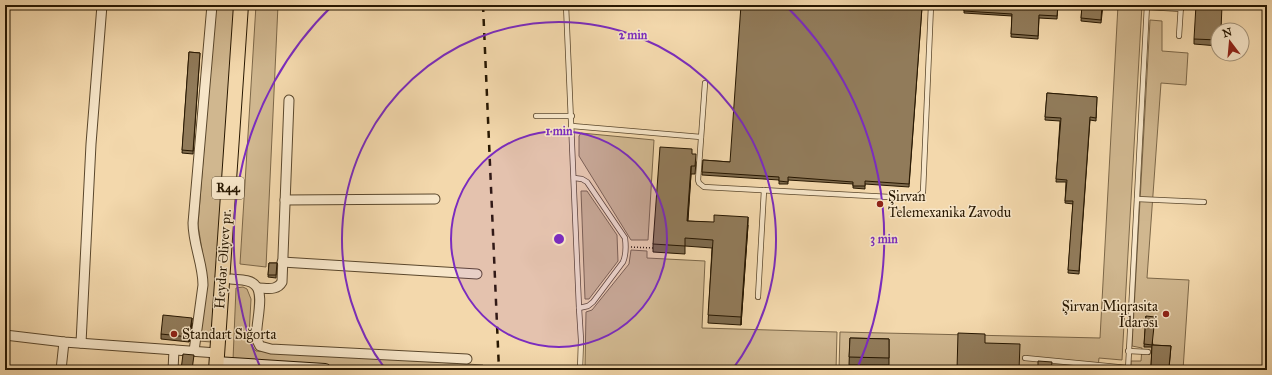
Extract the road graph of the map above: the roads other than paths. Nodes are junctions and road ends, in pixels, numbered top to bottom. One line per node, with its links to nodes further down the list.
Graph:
1 (102, 5): 30 (street)
2 (212, 5): 32 (street)
3 (241, 5): 37 (main road, Heydər Əliyev pr. / R44)
4 (249, 5): 24 (main road, Heydər Əliyev pr. / R44)
5 (566, 5): 13 (lane)
6 (931, 5): 17 (lane)
7 (1147, 6): 8 (lane); 18 (lane)
8 (1181, 7): 9 (lane)
9 (1179, 36)
10 (704, 83): 15 (lane)
11 (289, 100): 19 (street)
12 (536, 116): 13 (lane)
13 (572, 116): 14 (lane)
14 (572, 126): 15 (lane); 16 (lane)
15 (701, 137): 17 (lane)
16 (574, 178): 27 (lane); 27 (lane)
17 (764, 190): 26 (lane)
18 (1136, 199): 21 (lane); 33 (lane)
19 (285, 200): 20 (street); 22 (street)
20 (435, 200)
21 (1204, 202)
22 (282, 262): 23 (street); 25 (street)
23 (477, 274)
24 (231, 279): 25 (street); 37 (main road, Heydər Əliyev pr. / R44)
25 (258, 288): 36 (street)
26 (758, 297)
27 (579, 308): 42 (lane)
28 (5, 335): 29 (street)
29 (64, 342): 30 (street); 39 (street)
30 (81, 343): 31 (street)
31 (174, 350): 32 (street); 40 (street)
32 (194, 351): 37 (street)
33 (1128, 351): 34 (lane); 38 (lane)
34 (1148, 352)
35 (1024, 358): 38 (lane)
36 (467, 359)
37 (220, 364): 41 (main road)
38 (1128, 369)
39 (61, 370)
40 (173, 370)
41 (325, 370)
42 (580, 370)

